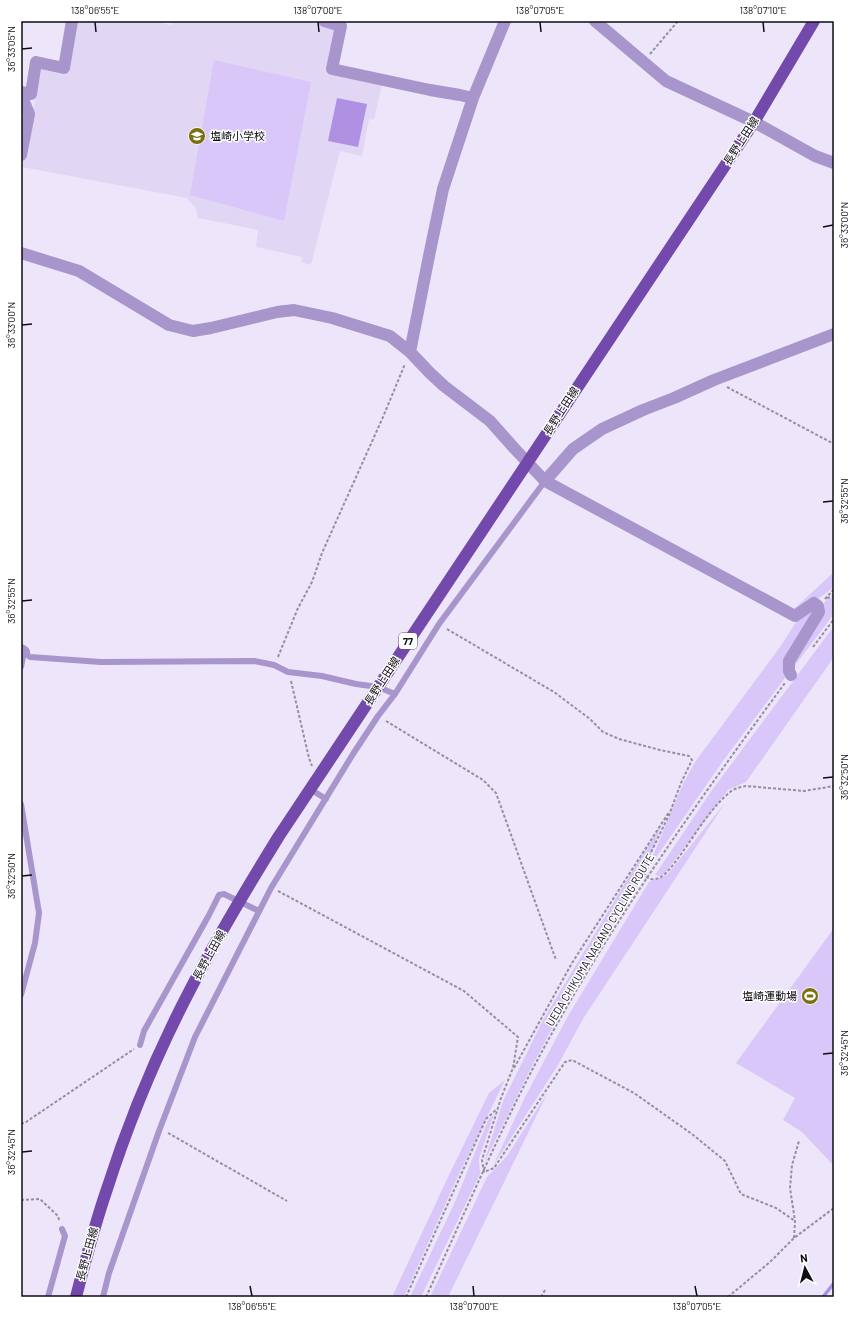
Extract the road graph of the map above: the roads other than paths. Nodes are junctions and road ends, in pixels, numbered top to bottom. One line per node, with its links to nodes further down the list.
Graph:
1 (72, 21): 6 (street)
2 (324, 21): 7 (street)
3 (506, 21): 7 (street)
4 (595, 21): 8 (street)
5 (814, 21): 8 (main road, 長野上田線 / 77)
6 (21, 93): 9 (street)
7 (473, 98): 13 (street)
8 (754, 122): 10 (street); 14 (main road, 長野上田線 / 77)
9 (21, 155)
10 (834, 163)
11 (21, 253): 13 (street)
12 (834, 334): 15 (street)
13 (410, 352): 14 (street)
14 (528, 463): 15 (street); 19 (main road, 長野上田線 / 77)
15 (545, 481): 18 (street); 20 (lane)
16 (22, 651): 17 (lane); 19 (lane)
17 (21, 667)
18 (791, 675)
19 (378, 687): 20 (lane); 21 (main road, 長野上田線 / 77)
20 (395, 694): 22 (lane)
21 (310, 789): 22 (lane); 24 (main road, 長野上田線 / 77)
22 (326, 800): 25 (lane)
23 (21, 804): 26 (lane)
24 (239, 901): 25 (lane); 27 (lane); 30 (main road, 長野上田線 / 77)
25 (259, 911): 31 (lane)
26 (21, 995)
27 (140, 1045)
28 (62, 1229): 29 (lane)
29 (48, 1297)
30 (76, 1297)
31 (103, 1297)

